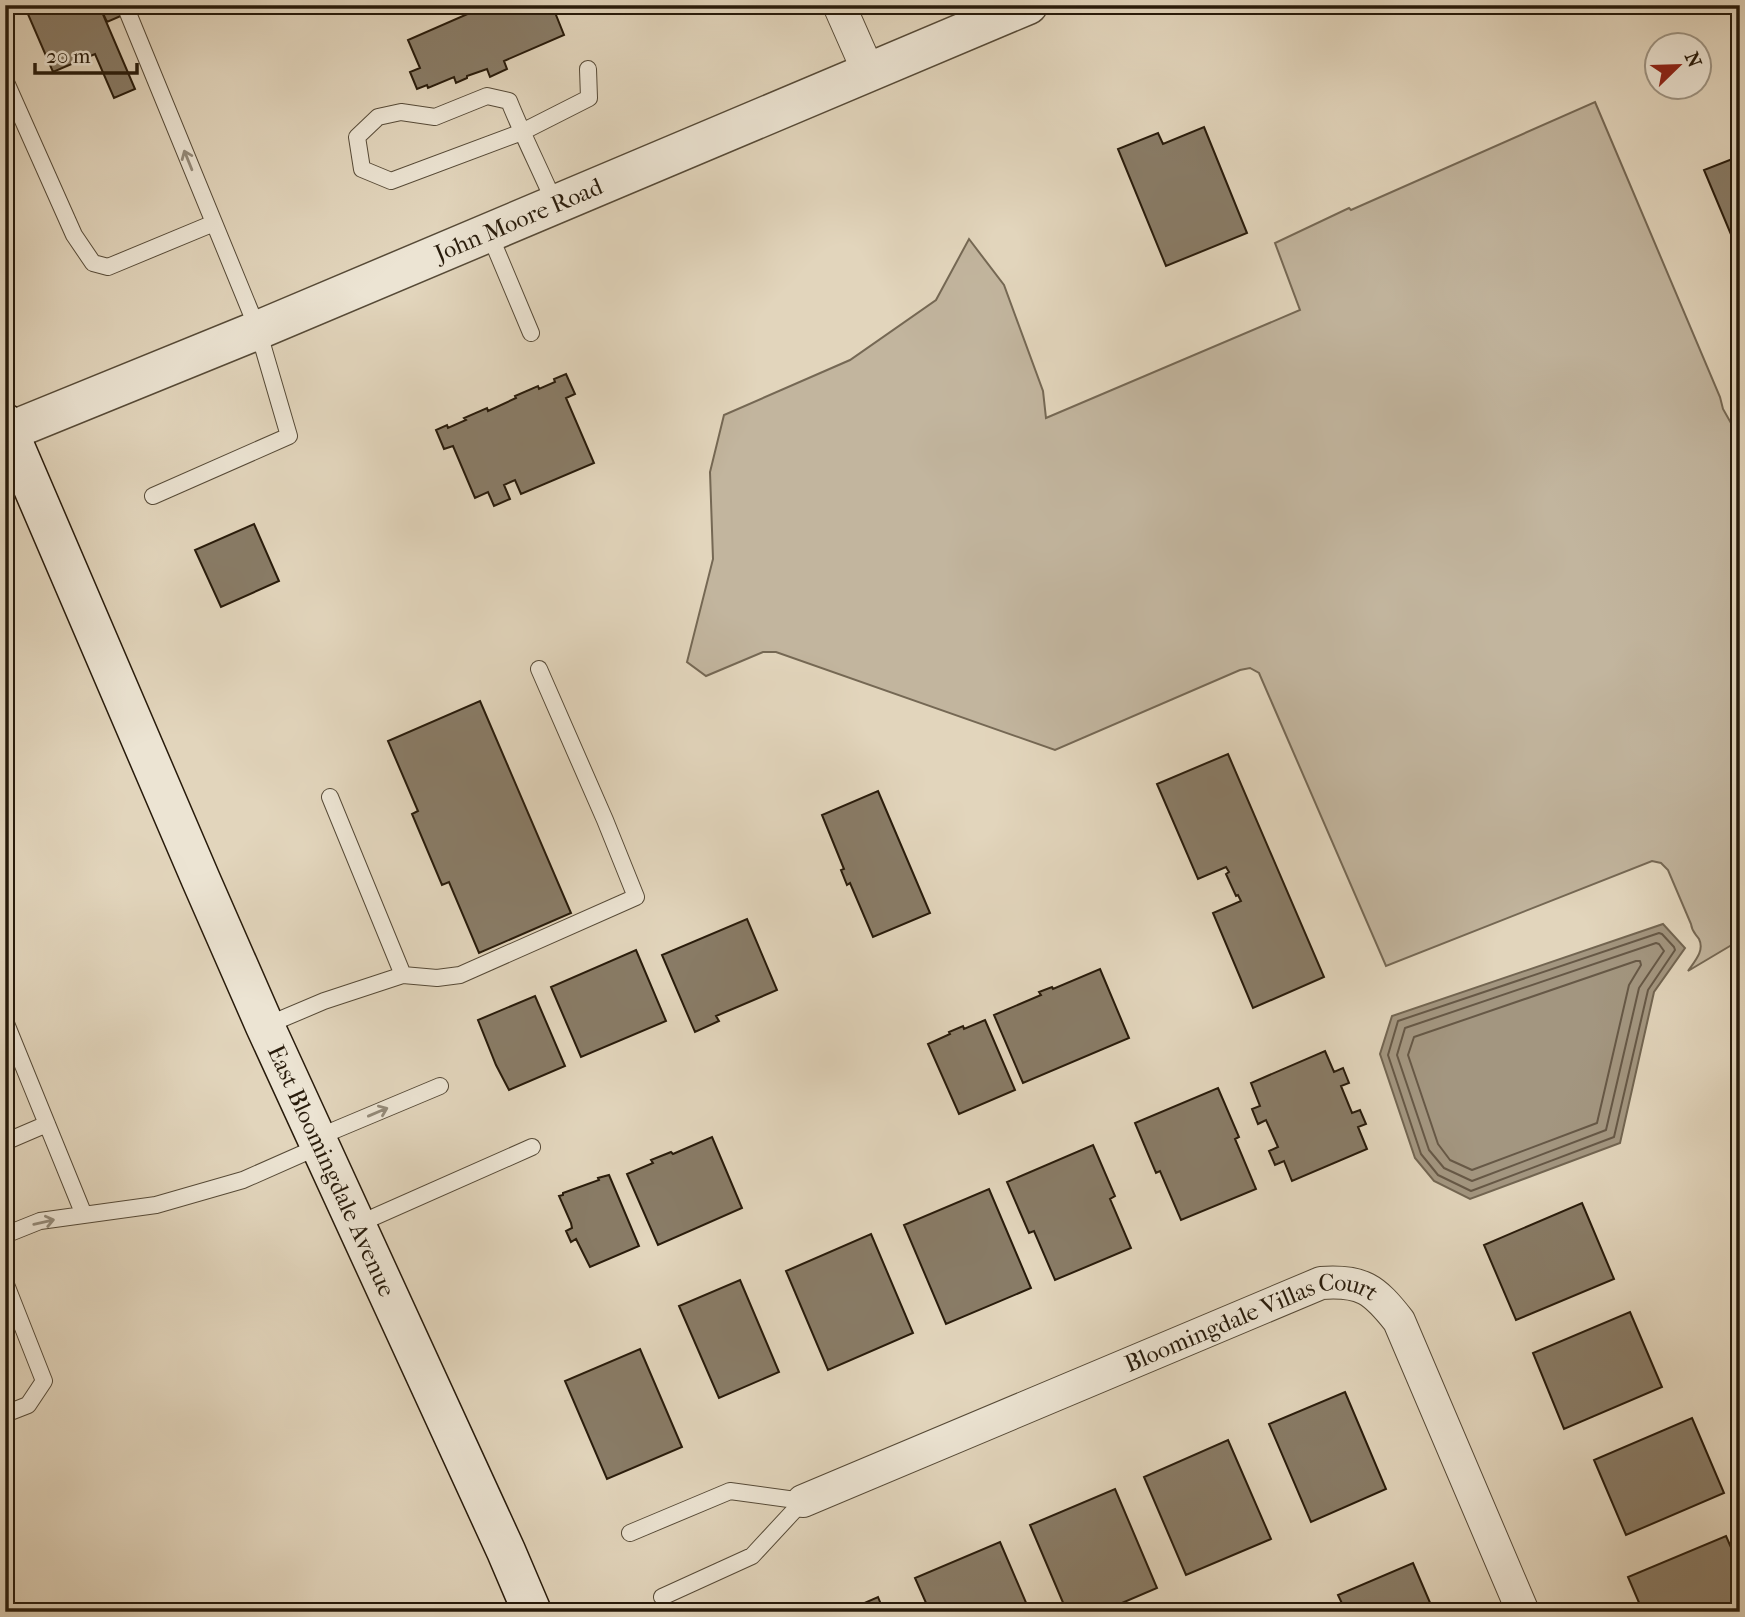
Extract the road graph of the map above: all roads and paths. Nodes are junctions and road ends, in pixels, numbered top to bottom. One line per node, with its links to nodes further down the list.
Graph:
1 (839, 5): 5 (street)
2 (1028, 5): 5 (main road, John Moore Road)
3 (128, 13): 9 (lane, one-way to 3)
4 (588, 69): 7 (lane)
5 (869, 73): 8 (main road, John Moore Road)
6 (5, 80): 9 (lane)
7 (522, 132): 7 (lane); 8 (lane)
8 (555, 206): 10 (main road, John Moore Road)
9 (214, 223): 11 (lane)
10 (489, 233): 11 (main road, John Moore Road); 12 (lane)
11 (258, 330): 13 (main road, John Moore Road); 14 (lane)
12 (531, 333)
13 (6, 431): 19 (main road, East Bloomingdale Avenue)
14 (153, 496)
15 (539, 669): 17 (lane)
16 (330, 797): 17 (lane)
17 (403, 975): 19 (lane)
18 (5, 1021): 20 (lane)
19 (265, 1026): 24 (main road, East Bloomingdale Avenue)
20 (11, 1050): 22 (lane)
21 (440, 1086): 24 (lane, one-way to 21)
22 (47, 1124): 23 (lane); 26 (lane)
23 (5, 1142)
24 (318, 1142): 26 (lane); 27 (main road, East Bloomingdale Avenue)
25 (532, 1147): 27 (lane)
26 (84, 1215): 28 (lane, one-way to 26)
27 (356, 1225): 34 (main road, East Bloomingdale Avenue)
28 (5, 1235)
29 (5, 1282): 30 (lane)
30 (5, 1414)
31 (803, 1501): 32 (lane); 33 (lane); 35 (street, Bloomingdale Villas Court)
32 (630, 1533)
33 (662, 1597)
34 (532, 1612)
35 (1523, 1612)

